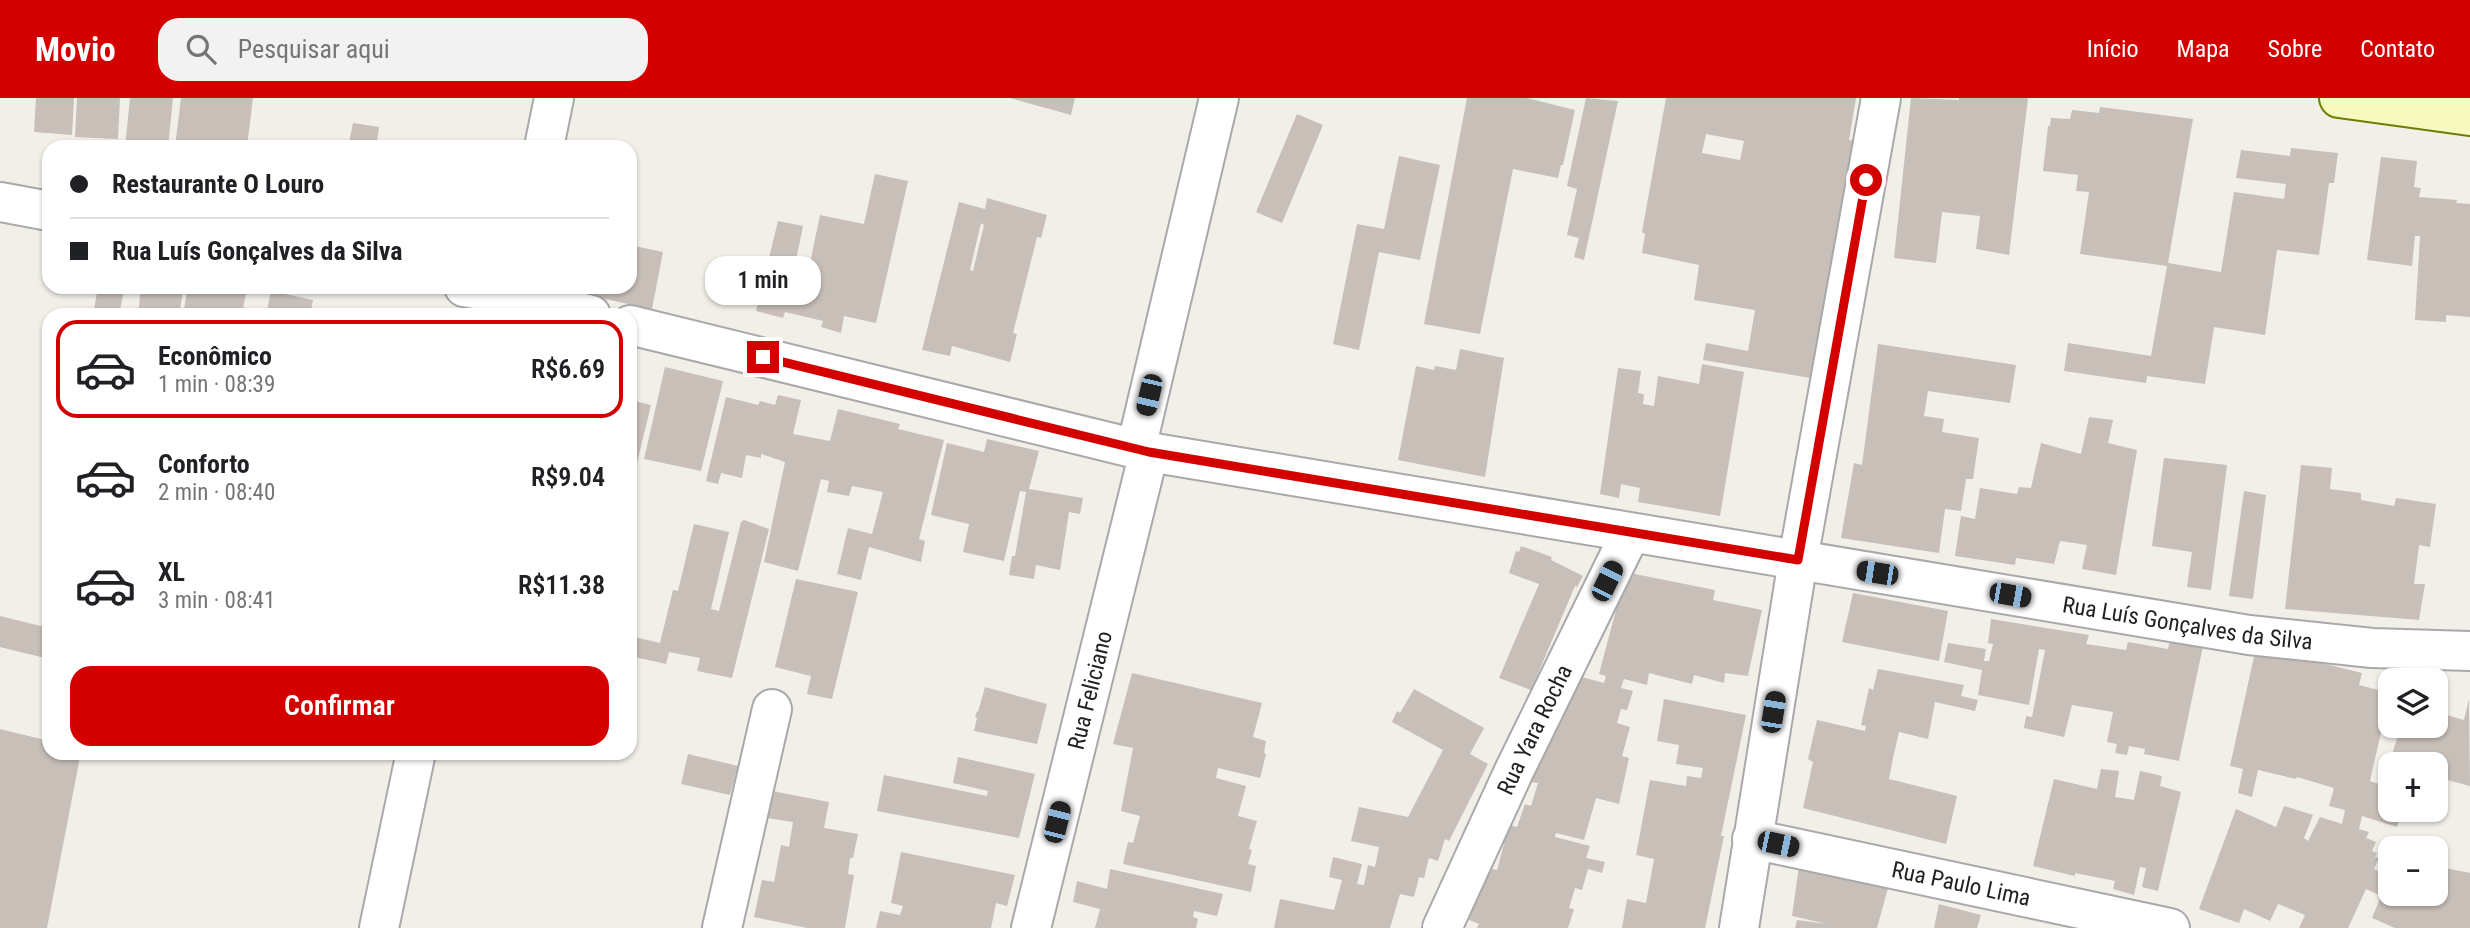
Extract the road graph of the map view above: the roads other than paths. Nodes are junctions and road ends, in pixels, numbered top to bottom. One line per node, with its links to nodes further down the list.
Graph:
1 (554, 98): 6 (street)
2 (1219, 98): 13 (street, Rua Feliciano)
3 (1881, 98): 15 (street)
4 (2339, 98): 5 (main road)
5 (2470, 116)
6 (545, 140)
7 (0, 202): 8 (street)
8 (42, 210)
9 (493, 294): 10 (street)
10 (513, 299): 11 (street)
11 (557, 308)
12 (637, 326): 13 (street, Rua Luís Gonçalves da Silva)
13 (1142, 450): 14 (street, Rua Luís Gonçalves da Silva); 22 (street, Rua Feliciano)
14 (1630, 534): 15 (street, Rua Luís Gonçalves da Silva); 23 (street, Rua Yara Rocha)
15 (1798, 560): 16 (street, Rua Luís Gonçalves da Silva); 19 (street)
16 (2470, 652)
17 (772, 709): 21 (street)
18 (414, 760): 20 (street)
19 (1752, 839): 24 (street); 25 (street, Rua Paulo Lima)
20 (379, 928)
21 (722, 928)
22 (1031, 928)
23 (1442, 928)
24 (1738, 928)
25 (2170, 928)

